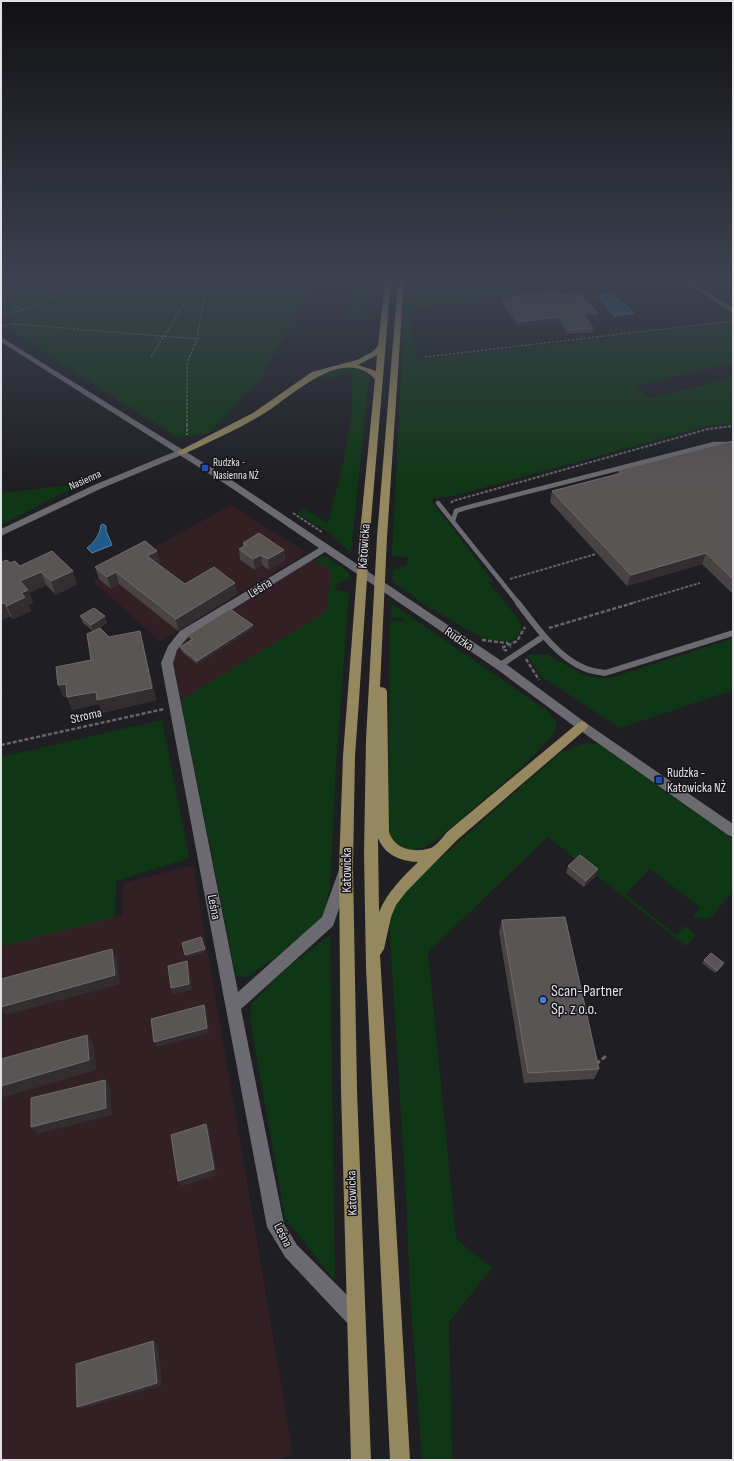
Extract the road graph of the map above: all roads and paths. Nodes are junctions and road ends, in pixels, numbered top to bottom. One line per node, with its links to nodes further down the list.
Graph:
1 (16, 349): 15 (street, Rudzka)
2 (155, 349): 8 (path)
3 (193, 349): 13 (path)
4 (380, 349): 10 (main road)
5 (382, 349): 11 (main road, Katowicka)
6 (396, 349): 29 (main road, Katowicka)
7 (485, 349): 9 (path)
8 (151, 356)
9 (425, 356)
10 (346, 365): 11 (main road); 15 (main road)
11 (380, 380): 37 (main road, Katowicka)
12 (733, 426): 17 (path)
13 (187, 435)
14 (733, 444): 18 (lane)
15 (181, 452): 19 (street, Nasienna); 20 (street, Rudzka)
16 (438, 503): 17 (lane)
17 (445, 512): 18 (lane)
18 (453, 521): 22 (lane)
19 (1, 533)
20 (325, 548): 31 (street, Rudzka); 32 (street, Leśna)
21 (596, 554): 22 (path)
22 (500, 582): 26 (lane)
23 (700, 583): 26 (path)
24 (522, 623): 25 (path)
25 (524, 627): 26 (path); 30 (path)
26 (537, 629): 28 (lane)
27 (733, 633): 28 (lane)
28 (544, 636): 30 (lane)
29 (377, 644): 36 (main road); 38 (main road, Katowicka)
30 (513, 655): 31 (lane)
31 (499, 666): 33 (street, Rudzka)
32 (175, 706): 34 (path, Stroma); 39 (street, Leśna)
33 (582, 726): 35 (street, Rudzka); 36 (main road)
34 (1, 745)
35 (733, 831)
36 (435, 853): 38 (main road)
37 (346, 867): 39 (street); 42 (main road, Katowicka)
38 (373, 967): 44 (main road, Katowicka)
39 (233, 1006): 42 (street, Leśna)
40 (606, 1056): 41 (path)
41 (591, 1069)
42 (356, 1318): 43 (main road, Katowicka)
43 (362, 1460)
44 (400, 1460)

